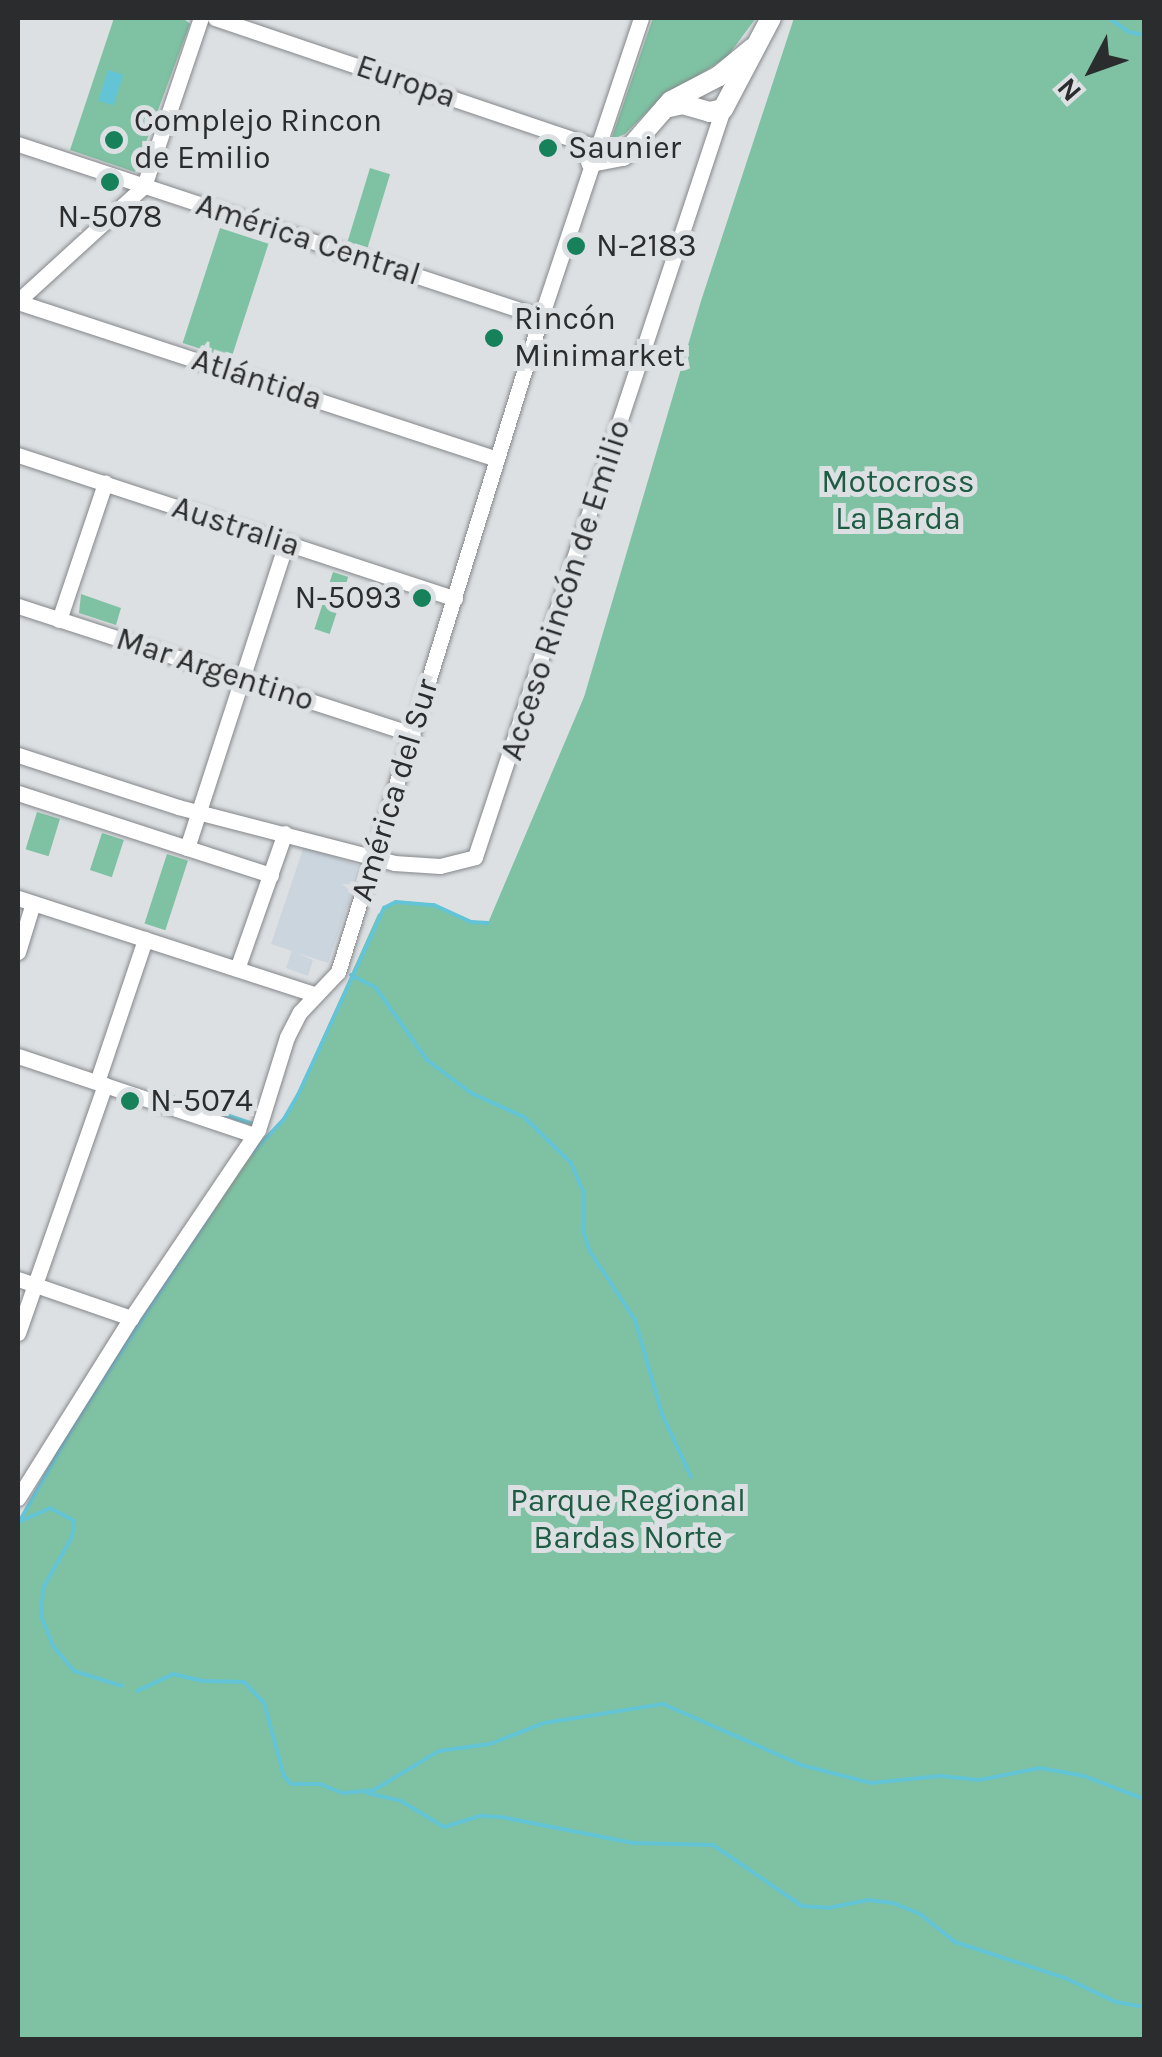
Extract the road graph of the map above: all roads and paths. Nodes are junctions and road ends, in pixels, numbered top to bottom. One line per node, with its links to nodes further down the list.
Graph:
1 (201, 18): 10 (street)
2 (215, 18): 9 (street, Europa)
3 (642, 18): 9 (street, América del Sur)
4 (771, 18): 5 (main road, Acceso Rincón de Emilio)
5 (753, 48): 6 (main road, Acceso Rincón de Emilio); 7 (main road, Acceso Rincón de Emilio)
6 (661, 109): 7 (main road); 9 (main road, Acceso Rincón de Emilio)
7 (722, 110): 27 (street, Acceso Rincón de Emilio)
8 (18, 144): 10 (street, América Central)
9 (594, 155): 12 (street, América del Sur)
10 (144, 186): 11 (street); 12 (street, América Central)
11 (18, 301): 14 (street, Atlántida)
12 (541, 318): 14 (street, América del Sur)
13 (18, 454): 15 (street, Australia)
14 (498, 459): 17 (street, América del Sur)
15 (105, 484): 16 (street, Australia); 19 (street)
16 (286, 543): 17 (street, Australia); 20 (street)
17 (454, 599): 21 (street, América del Sur)
18 (18, 606): 19 (street, Mar Argentino)
19 (59, 620): 20 (street, Mar Argentino)
20 (242, 679): 21 (street, Mar Argentino); 24 (street)
21 (413, 734): 27 (street, América del Sur)
22 (18, 755): 24 (street)
23 (18, 792): 26 (street)
24 (199, 811): 25 (street); 26 (street)
25 (285, 832): 27 (street); 28 (street)
26 (187, 848): 28 (street)
27 (375, 858): 33 (street, América del Sur)
28 (271, 874): 32 (street)
29 (25, 900): 30 (street); 31 (street)
30 (145, 939): 32 (street); 35 (street)
31 (18, 952)
32 (237, 969): 33 (street)
33 (316, 995): 36 (street, América del Sur)
34 (18, 1056): 35 (street)
35 (101, 1083): 36 (street); 38 (street)
36 (254, 1136): 39 (street, América del Sur)
37 (18, 1279): 38 (street)
38 (35, 1284): 39 (street); 40 (street)
39 (131, 1318): 41 (street, América del Sur)
40 (18, 1333)
41 (20, 1490)

